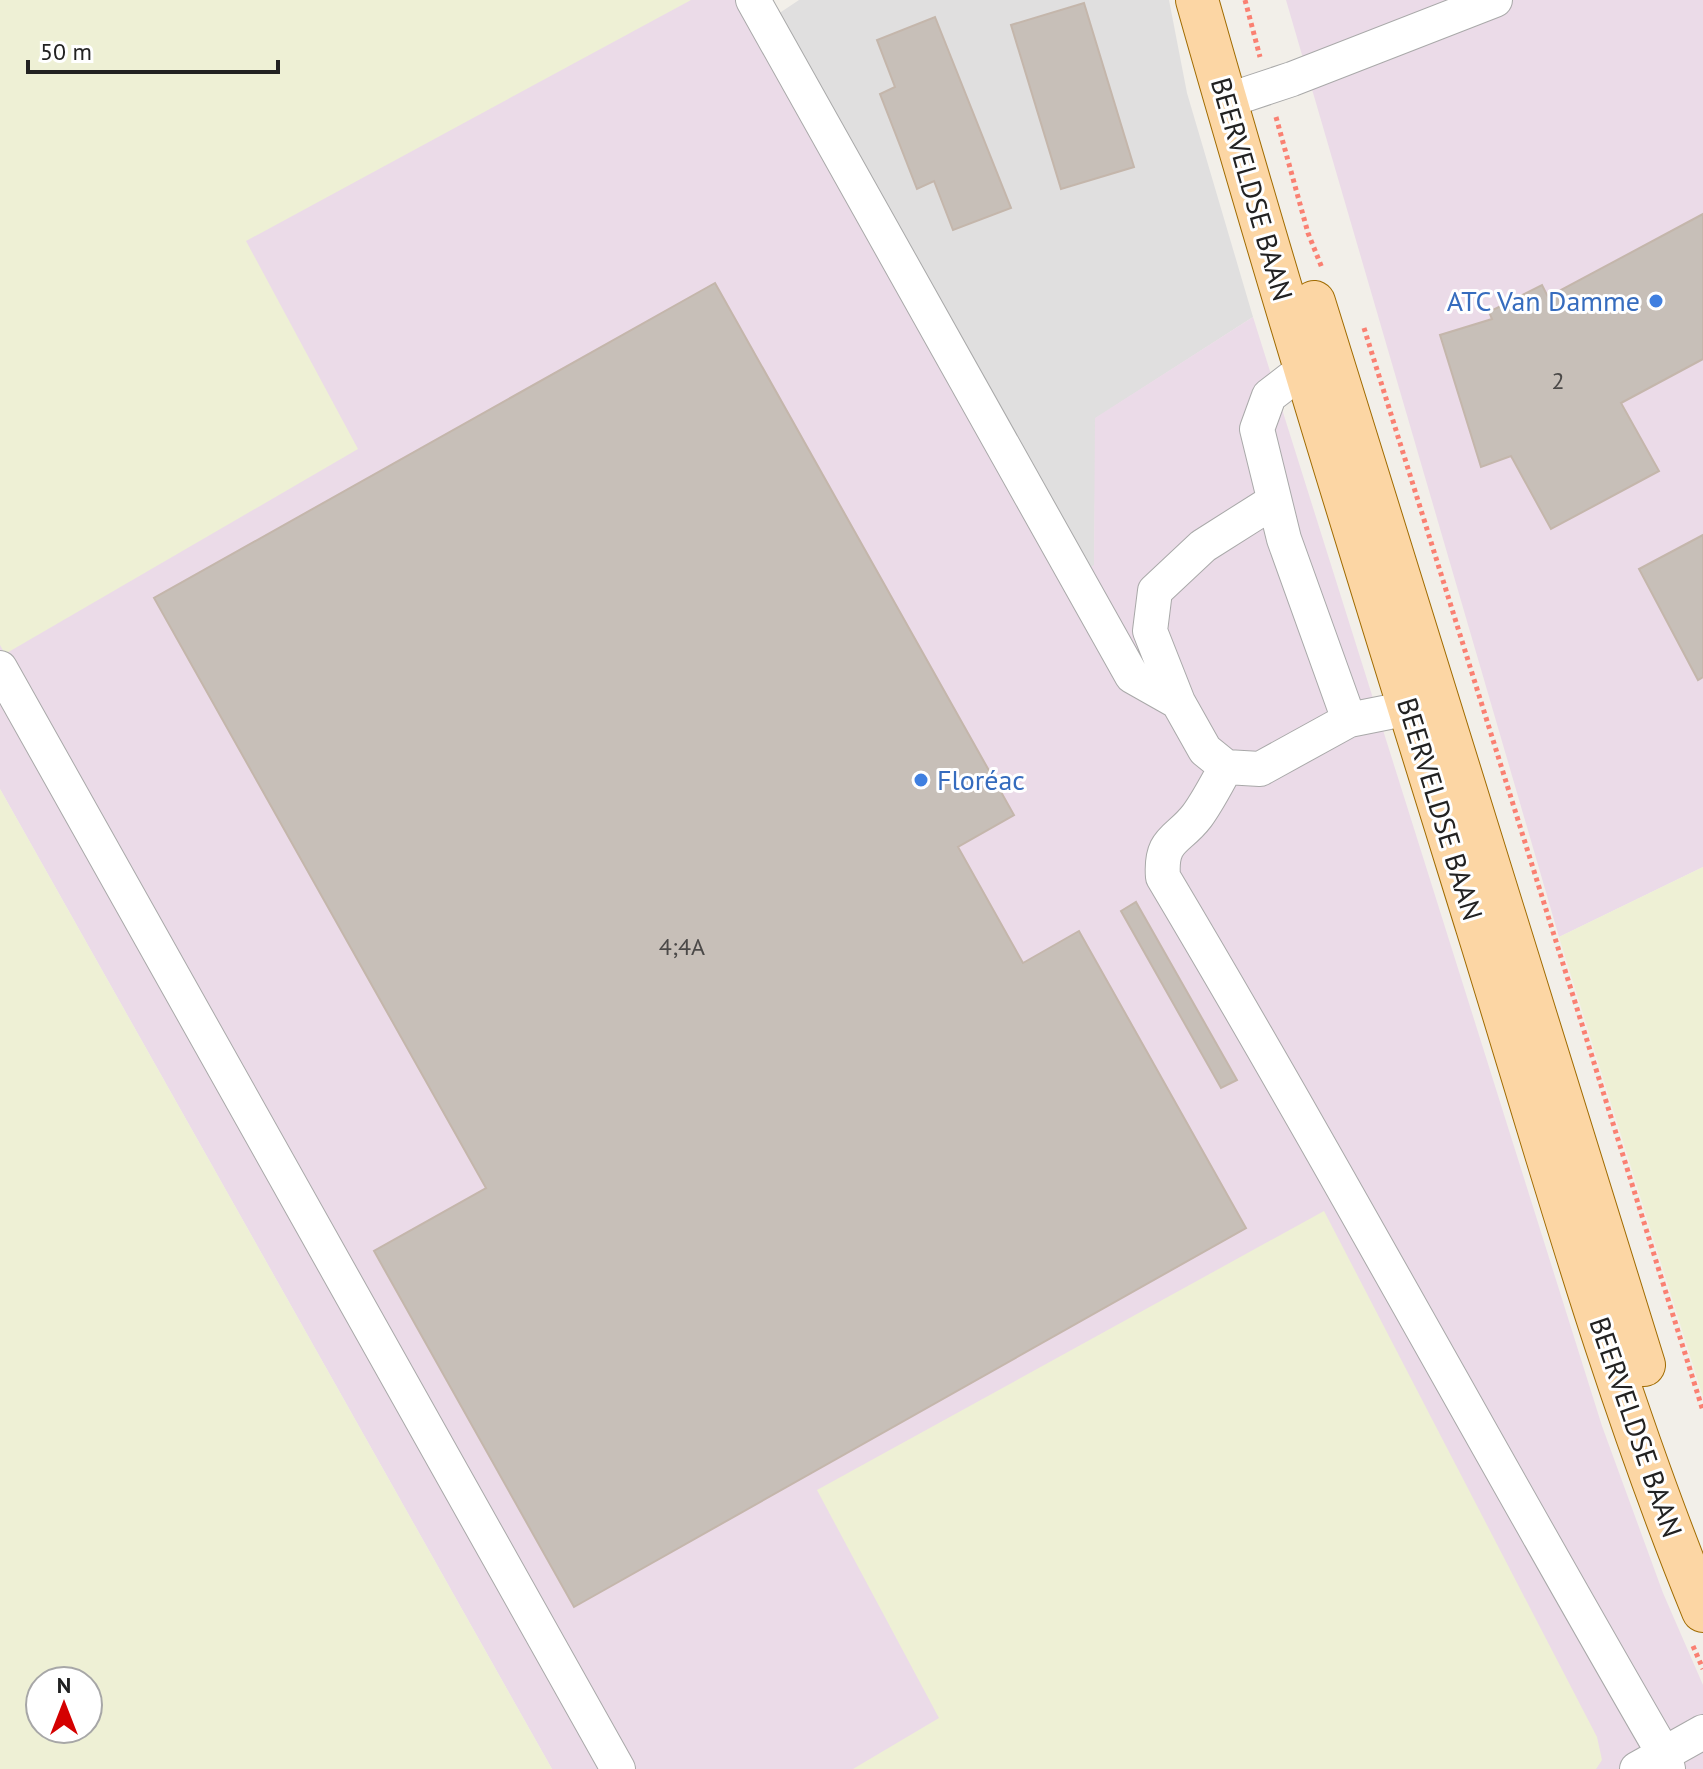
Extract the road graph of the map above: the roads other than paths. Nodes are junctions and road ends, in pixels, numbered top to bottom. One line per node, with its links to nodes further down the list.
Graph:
1 (753, 0): 9 (street)
2 (1197, 0): 5 (main road, BEERVELDSE BAAN)
3 (1227, 0): 5 (main road, BEERVELDSE BAAN)
4 (1495, 0): 5 (street)
5 (1239, 96): 6 (main road, BEERVELDSE BAAN); 10 (main road, BEERVELDSE BAAN)
6 (1304, 369): 7 (street); 10 (main road, BEERVELDSE BAAN)
7 (1274, 501): 9 (street); 11 (street)
8 (0, 668): 17 (street)
9 (1178, 702): 12 (street)
10 (1424, 705): 11 (street); 13 (main road, BEERVELDSE BAAN); 14 (main road, BEERVELDSE BAAN)
11 (1349, 720): 12 (street)
12 (1226, 767): 16 (street)
13 (1703, 1537)
14 (1703, 1611)
15 (1703, 1732): 16 (street)
16 (1656, 1764)
17 (618, 1769)

